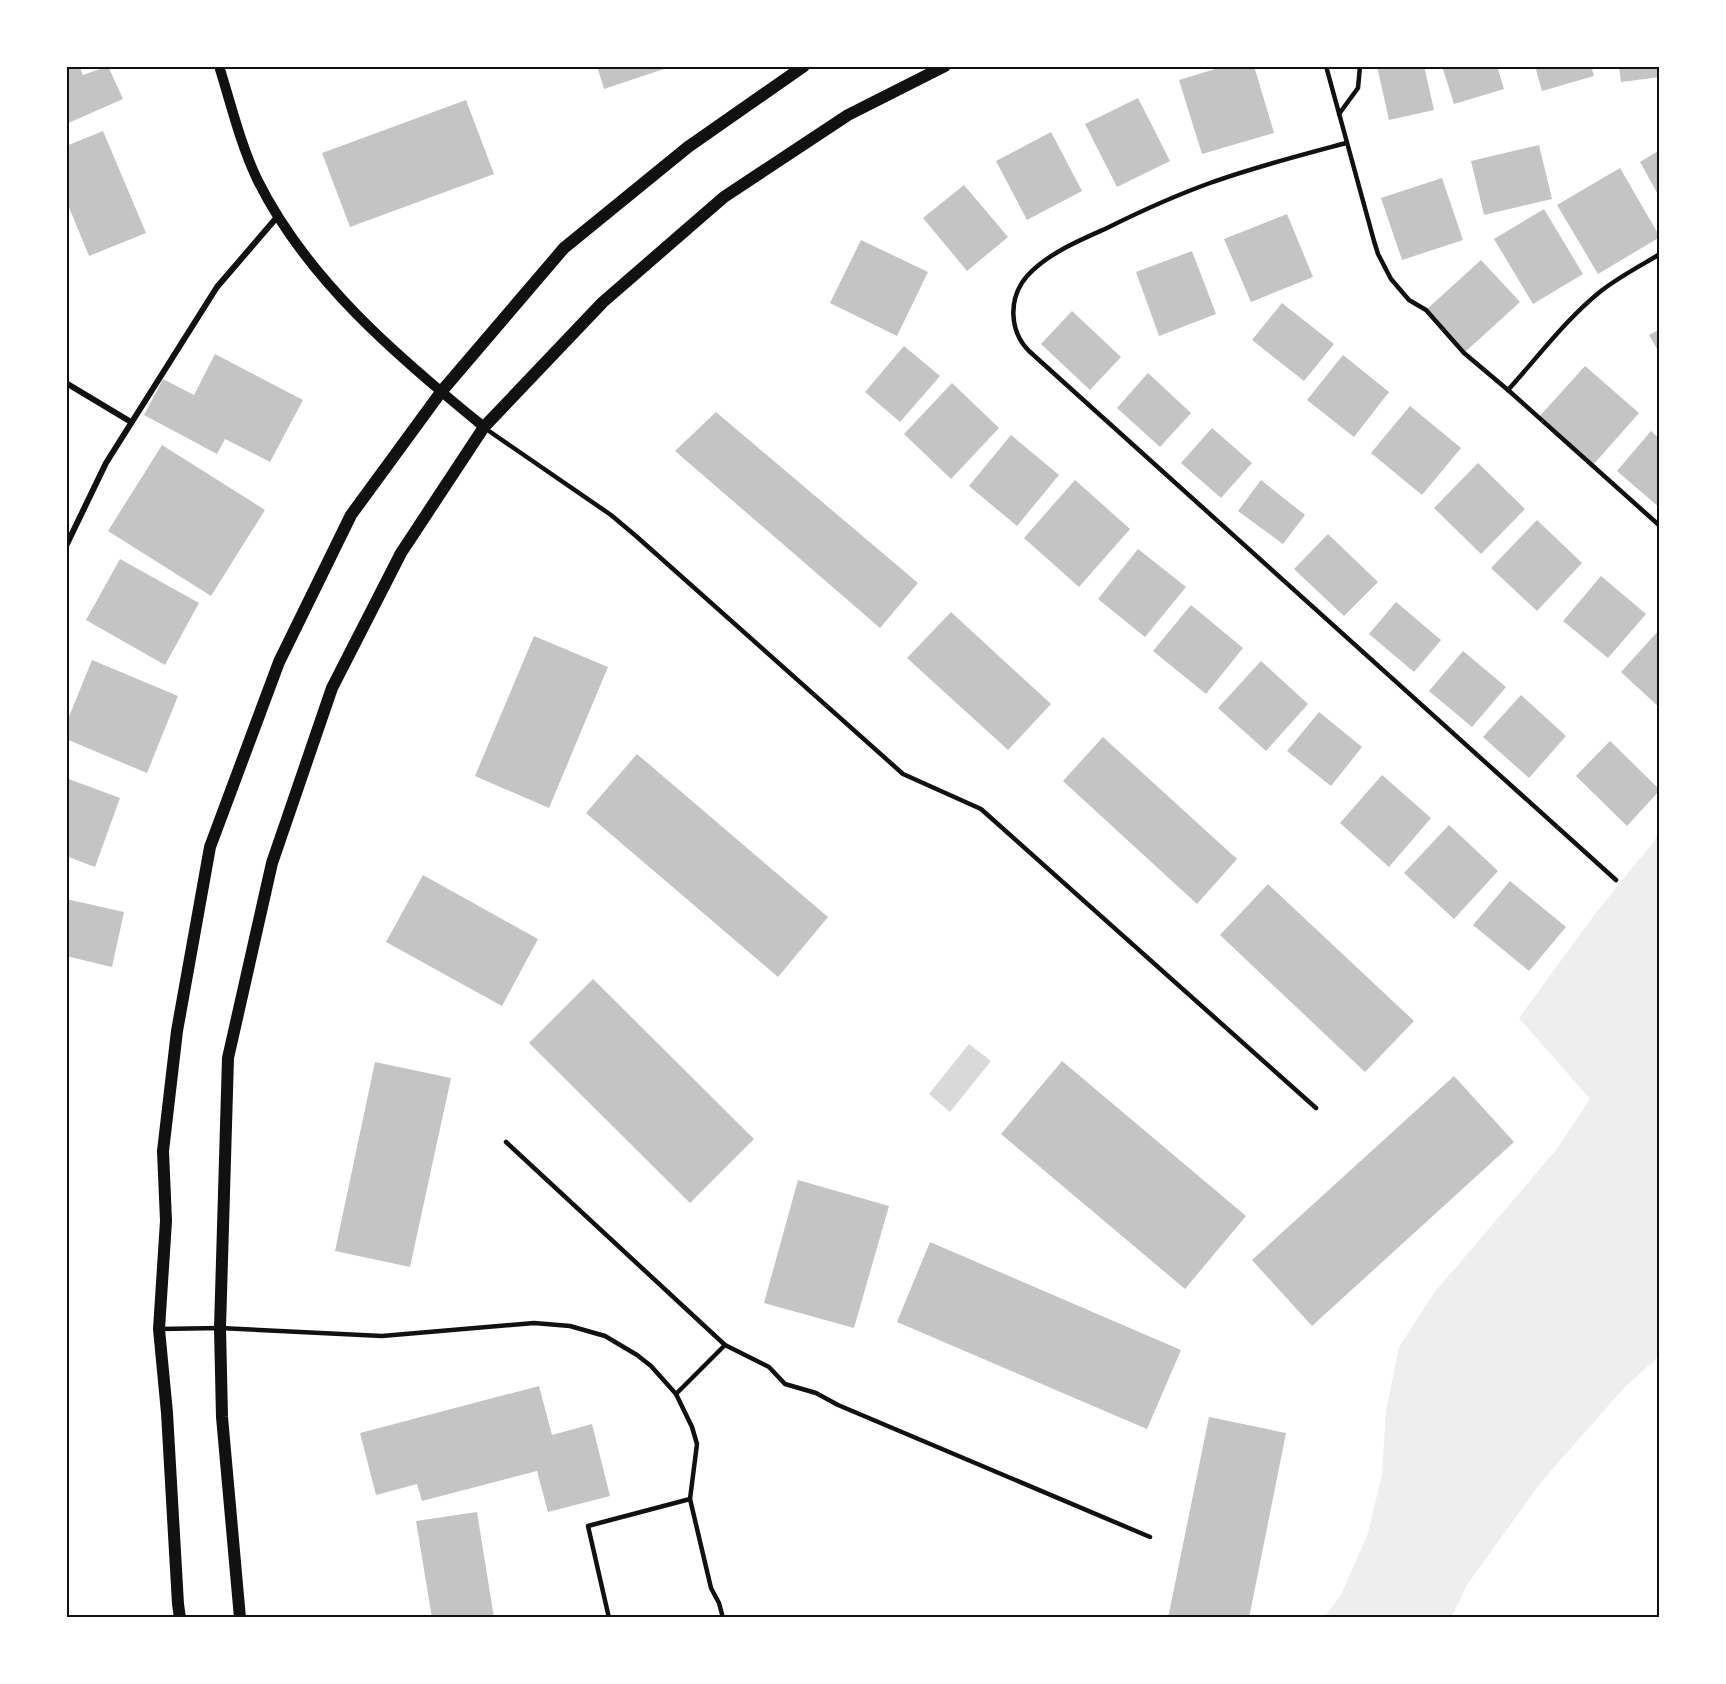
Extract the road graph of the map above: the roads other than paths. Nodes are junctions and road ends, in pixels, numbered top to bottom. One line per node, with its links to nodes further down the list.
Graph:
1 (219, 66): 8 (street)
2 (804, 66): 12 (main road)
3 (945, 66): 14 (main road)
4 (1326, 66): 6 (lane)
5 (1360, 66): 6 (lane)
6 (1339, 114): 7 (lane)
7 (1346, 143): 11 (lane); 17 (lane)
8 (278, 216): 12 (street); 13 (street)
9 (1660, 254): 11 (lane)
10 (66, 383): 13 (street)
11 (1508, 390): 15 (lane)
12 (441, 392): 14 (street); 21 (main road)
13 (131, 422): 16 (street)
14 (484, 427): 18 (lane); 20 (main road)
15 (1660, 526)
16 (66, 546)
17 (1616, 880)
18 (1316, 1108)
19 (506, 1142): 22 (lane)
20 (220, 1328): 21 (lane); 23 (lane); 27 (main road)
21 (159, 1329): 26 (main road)
22 (725, 1345): 23 (lane); 25 (lane)
23 (676, 1394): 24 (lane)
24 (690, 1499): 28 (lane); 29 (lane)
25 (1150, 1537)
26 (180, 1618)
27 (240, 1618)
28 (609, 1618)
29 (723, 1618)

